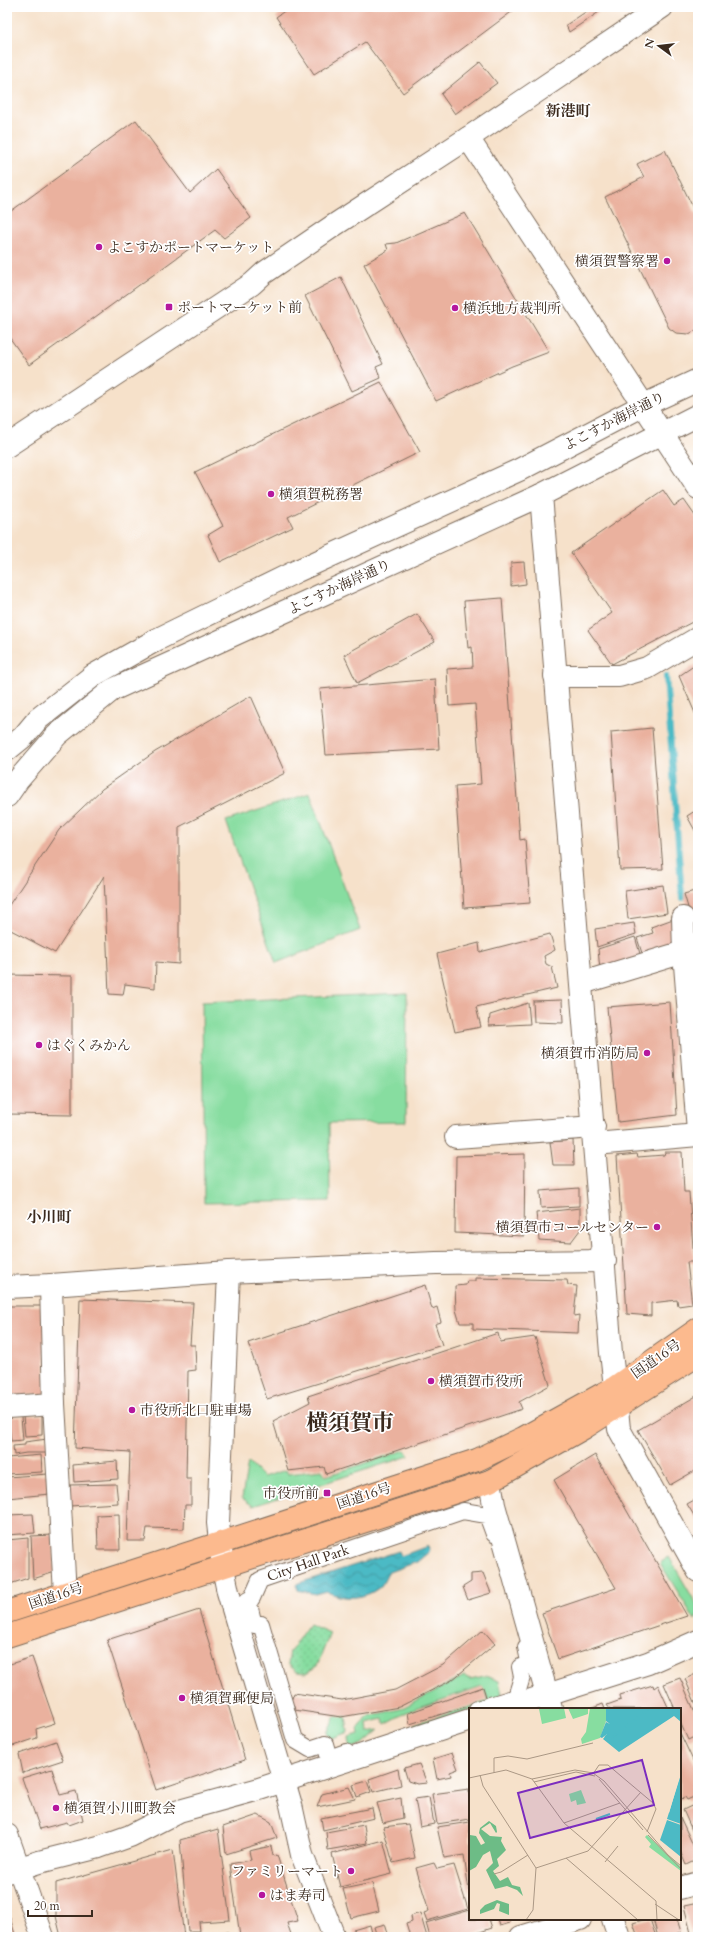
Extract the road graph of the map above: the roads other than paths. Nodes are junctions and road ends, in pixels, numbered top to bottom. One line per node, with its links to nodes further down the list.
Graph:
1 (662, 7): 2 (street)
2 (468, 138): 4 (street); 7 (street)
3 (698, 380): 4 (street, よこすか海岸通り)
4 (644, 405): 6 (street); 12 (street, よこすか海岸通り)
5 (698, 415): 6 (street, よこすか海岸通り)
6 (662, 433): 8 (street); 9 (street, よこすか海岸通り)
7 (7, 446)
8 (698, 488)
9 (541, 495): 11 (street); 13 (street, よこすか海岸通り)
10 (698, 638): 11 (street)
11 (555, 676): 16 (street)
12 (7, 750)
13 (11, 781)
14 (683, 918): 15 (street)
15 (684, 952): 16 (street); 17 (street)
16 (582, 983): 18 (street)
17 (698, 1131)
18 (594, 1135): 19 (street); 20 (street); 21 (street)
19 (698, 1135)
20 (456, 1137)
21 (605, 1261): 22 (street); 27 (street)
22 (228, 1272): 23 (street); 31 (street)
23 (51, 1285): 24 (street); 28 (street)
24 (7, 1287)
25 (698, 1329): 27 (highway, 国道16号)
26 (698, 1355): 27 (highway, 国道16号)
27 (616, 1397): 30 (highway, 国道16号); 31 (highway, 国道16号); 33 (street)
28 (54, 1404): 29 (street); 34 (street)
29 (7, 1407)
30 (490, 1481): 32 (highway, 国道16号); 38 (street)
31 (220, 1542): 32 (street); 34 (highway, 国道16号)
32 (223, 1568): 36 (highway, 国道16号); 43 (street)
33 (698, 1571)
34 (65, 1593): 35 (highway, 国道16号)
35 (7, 1612)
36 (7, 1636)
37 (698, 1642): 38 (street)
38 (549, 1701): 40 (street)
39 (480, 1708): 41 (street, City Hall Park)
40 (510, 1708)
41 (469, 1711)
42 (469, 1720): 43 (street)
43 (283, 1781): 45 (street); 51 (street)
44 (7, 1835): 45 (street)
45 (12, 1870): 50 (street)
46 (698, 1883): 47 (street)
47 (681, 1888)
48 (577, 1920): 52 (street)
49 (613, 1920): 53 (street)
50 (43, 1937)
51 (334, 1937)
52 (521, 1937)
53 (619, 1937)

